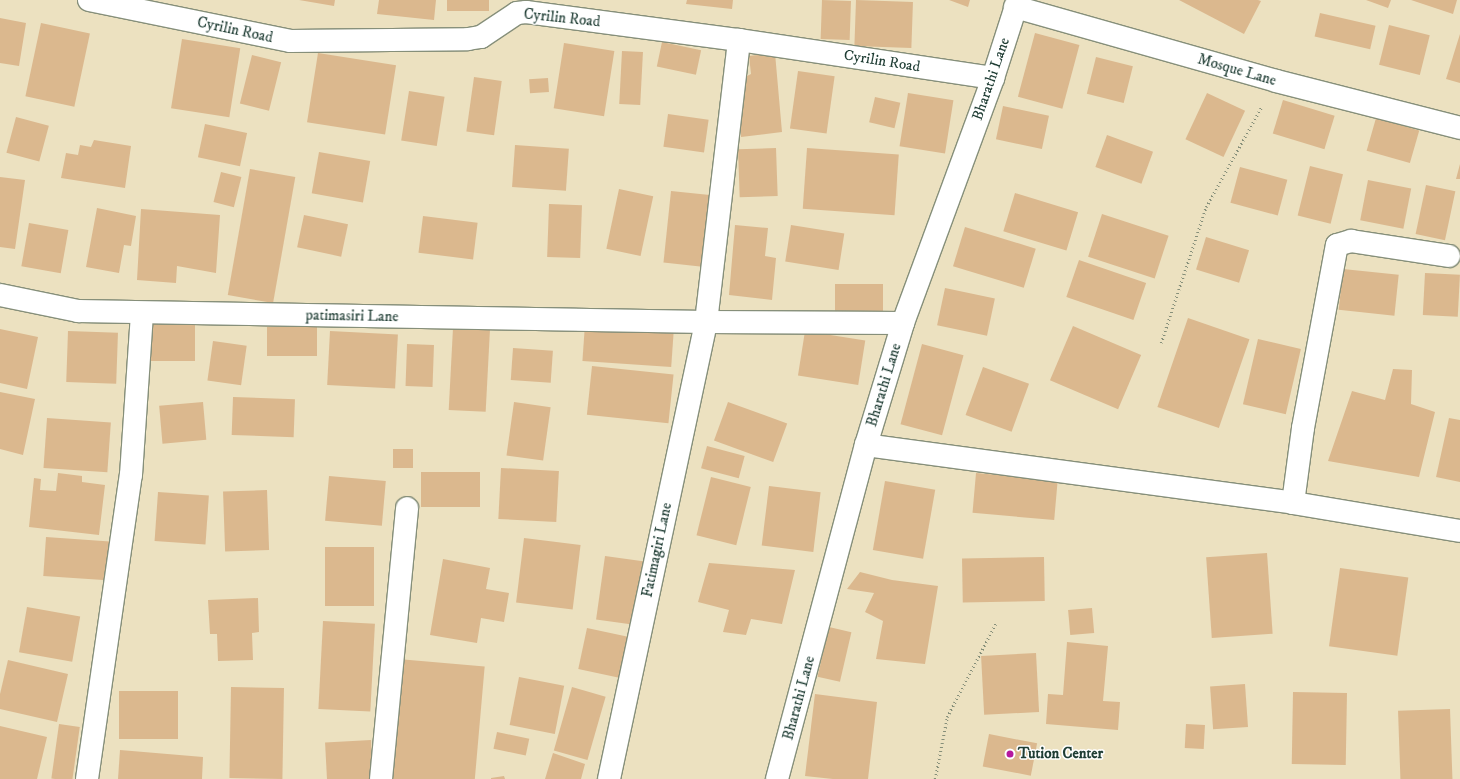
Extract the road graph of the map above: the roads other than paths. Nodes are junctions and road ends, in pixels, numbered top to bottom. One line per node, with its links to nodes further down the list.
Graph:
1 (89, 0): 3 (street, Cyrilin Road)
2 (1017, 4): 4 (street, Bharathi Lane); 5 (street, Mosque Lane)
3 (739, 40): 4 (street, Cyrilin Road); 9 (street, Fatimagiri Lane)
4 (993, 78): 10 (street, Bharathi Lane)
5 (1460, 128)
6 (1449, 256): 12 (street)
7 (0, 295): 8 (street, patimasiri Lane)
8 (142, 313): 9 (street, patimasiri Lane); 15 (street)
9 (706, 322): 10 (street, patimasiri Lane); 17 (street, Fatimagiri Lane)
10 (903, 323): 11 (street, Bharathi Lane)
11 (866, 445): 12 (street); 18 (street, Bharathi Lane)
12 (1293, 503): 14 (street)
13 (407, 508): 16 (street)
14 (1460, 531)
15 (87, 779)
16 (381, 779)
17 (609, 779)
18 (778, 779)

